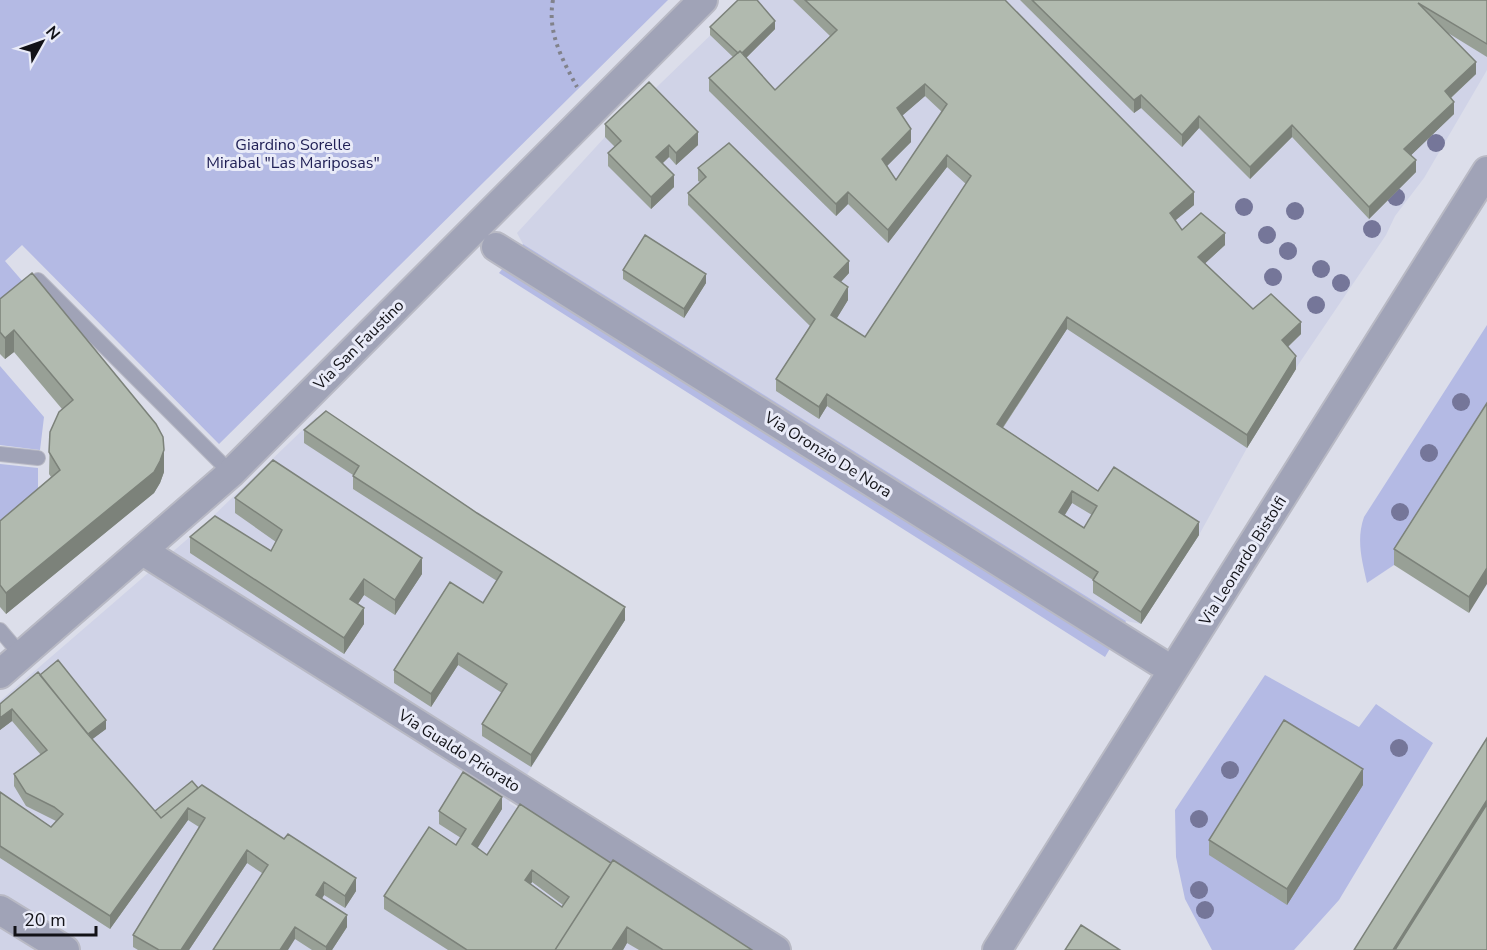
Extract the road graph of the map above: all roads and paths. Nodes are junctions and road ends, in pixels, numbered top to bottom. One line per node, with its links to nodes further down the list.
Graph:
1 (553, 0): 3 (path)
2 (703, 0): 9 (street, Via San Faustino)
3 (582, 95)
4 (1487, 171): 18 (street, Via Leonardo Bistolfi)
5 (496, 248): 13 (street, Via Oronzio De Nora)
6 (0, 312): 9 (lane)
7 (0, 454): 8 (lane)
8 (38, 458)
9 (231, 473): 10 (street, Via San Faustino)
10 (143, 551): 12 (street, Via San Faustino); 17 (street, Via Gualdo Priorato)
11 (0, 630): 12 (lane)
12 (21, 655): 14 (street, Via San Faustino)
13 (1158, 662)
14 (0, 674)
15 (0, 910): 16 (street)
16 (65, 950)
17 (776, 950)
18 (997, 950)

